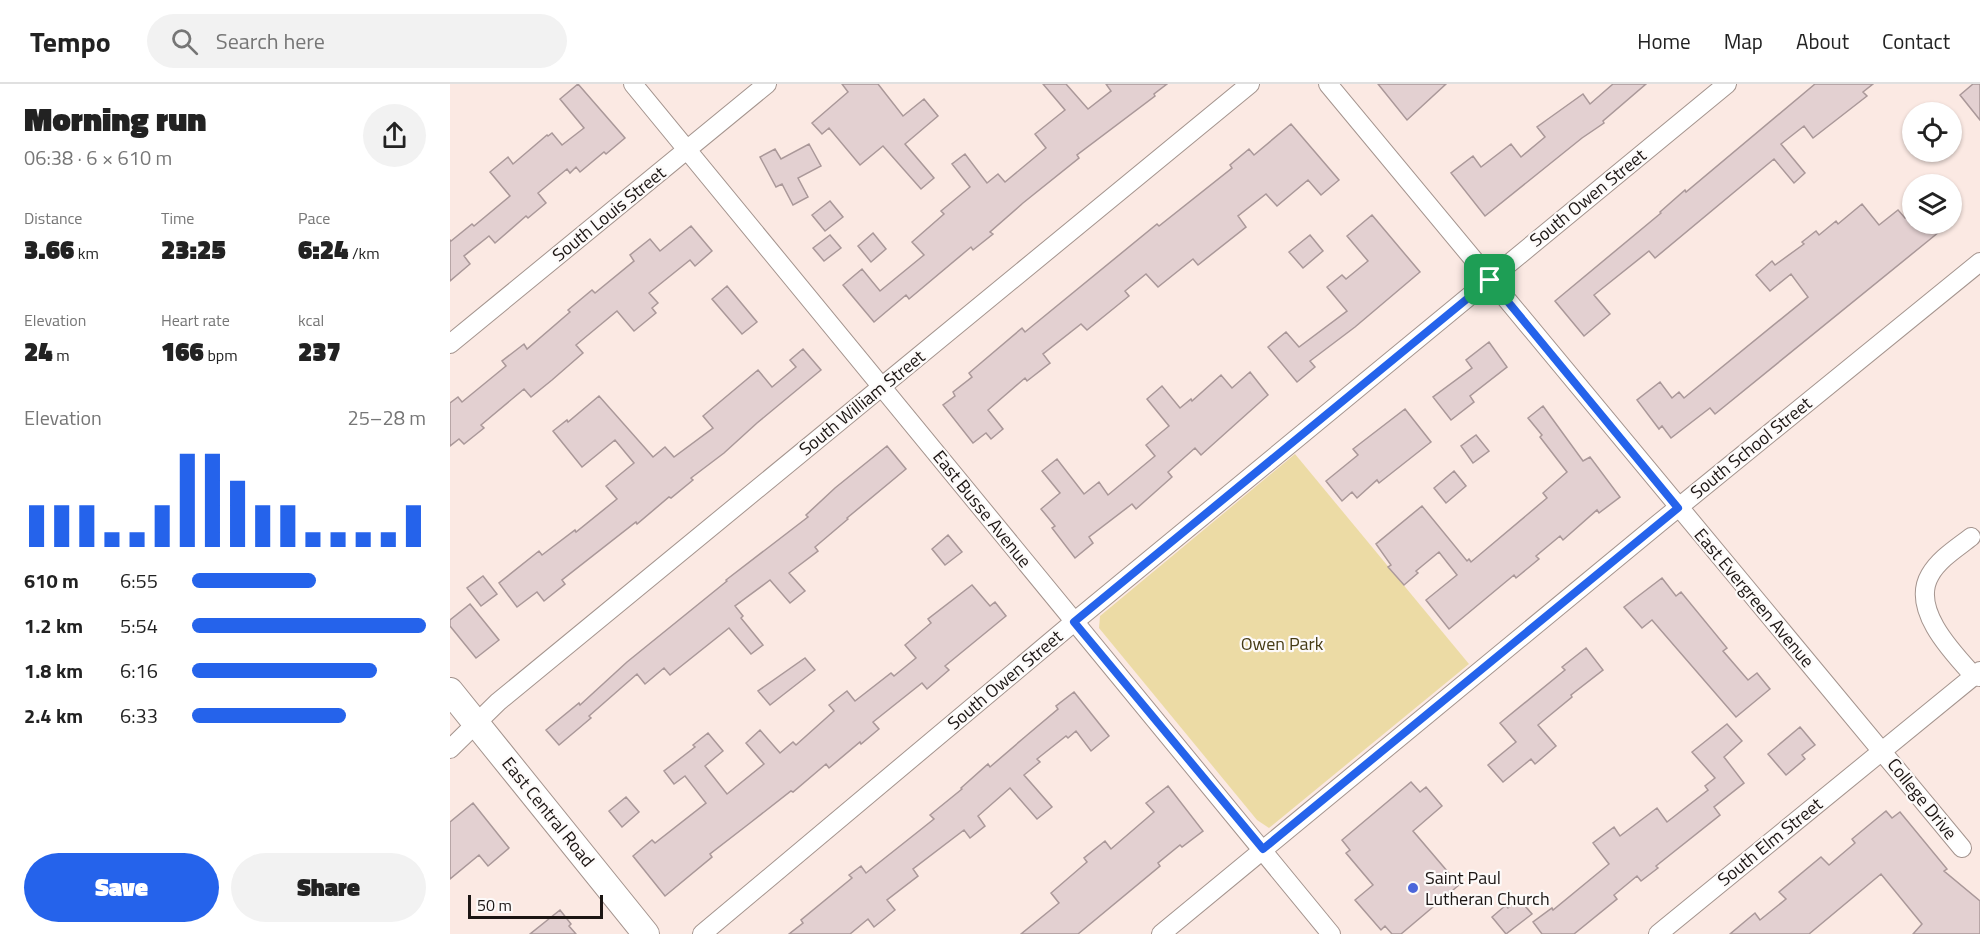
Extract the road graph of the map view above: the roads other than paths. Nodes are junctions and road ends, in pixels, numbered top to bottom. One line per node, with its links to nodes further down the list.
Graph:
1 (633, 84): 6 (street, East Busse Avenue)
2 (767, 84): 6 (street, South Louis Street)
3 (1250, 84): 10 (street, South William Street)
4 (1328, 84): 8 (street, East Evergreen Avenue)
5 (1727, 84): 8 (street, South Owen Street)
6 (687, 149): 9 (street, South Louis Street); 10 (street, East Busse Avenue)
7 (1980, 262): 11 (street, South School Street)
8 (1490, 280): 11 (street, East Evergreen Avenue); 13 (street, South Owen Street)
9 (450, 344)
10 (882, 386): 13 (street, East Busse Avenue); 16 (street, South William Street)
11 (1678, 508): 18 (street, East Evergreen Avenue); 20 (street, South School Street)
12 (1971, 537): 14 (street)
13 (1074, 622): 20 (street, East Busse Avenue); 22 (street, South Owen Street)
14 (1978, 675): 18 (street, South Elm Street)
15 (450, 691): 16 (main road, East Central Road)
16 (476, 723): 17 (street, South William Street); 21 (main road, East Central Road)
17 (450, 749)
18 (1882, 751): 19 (street, College Drive); 25 (street, South Elm Street)
19 (1962, 848)
20 (1263, 849): 23 (street, South School Street); 24 (street, East Busse Avenue)
21 (646, 934)
22 (702, 934)
23 (1161, 934)
24 (1331, 934)
25 (1658, 934)

